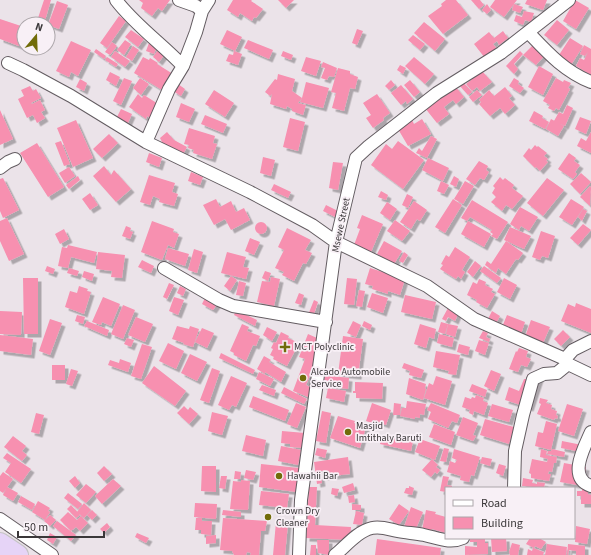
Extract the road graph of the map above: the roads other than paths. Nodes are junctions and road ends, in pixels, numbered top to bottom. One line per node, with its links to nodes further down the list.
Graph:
1 (116, 0): 8 (street)
2 (179, 0): 5 (street)
3 (209, 0): 5 (street)
4 (569, 0): 6 (street, Msewe Street)
5 (202, 11): 8 (street)
6 (528, 32): 9 (street); 13 (street, Msewe Street)
7 (8, 63): 10 (street)
8 (183, 66): 10 (street)
9 (591, 82)
10 (146, 142): 13 (street)
11 (15, 159): 12 (street)
12 (0, 168)
13 (336, 242): 15 (street, Msewe Street); 17 (street)
14 (164, 268): 15 (street)
15 (326, 322): 27 (street, Msewe Street)
16 (591, 341): 17 (street)
17 (566, 362): 18 (street); 21 (street)
18 (591, 375)
19 (591, 432): 20 (street)
20 (591, 486)
21 (514, 487)
22 (0, 519): 26 (street)
23 (461, 539): 28 (street)
24 (0, 543): 25 (highway)
25 (18, 555)
26 (52, 555)
27 (299, 555)
28 (335, 555)

